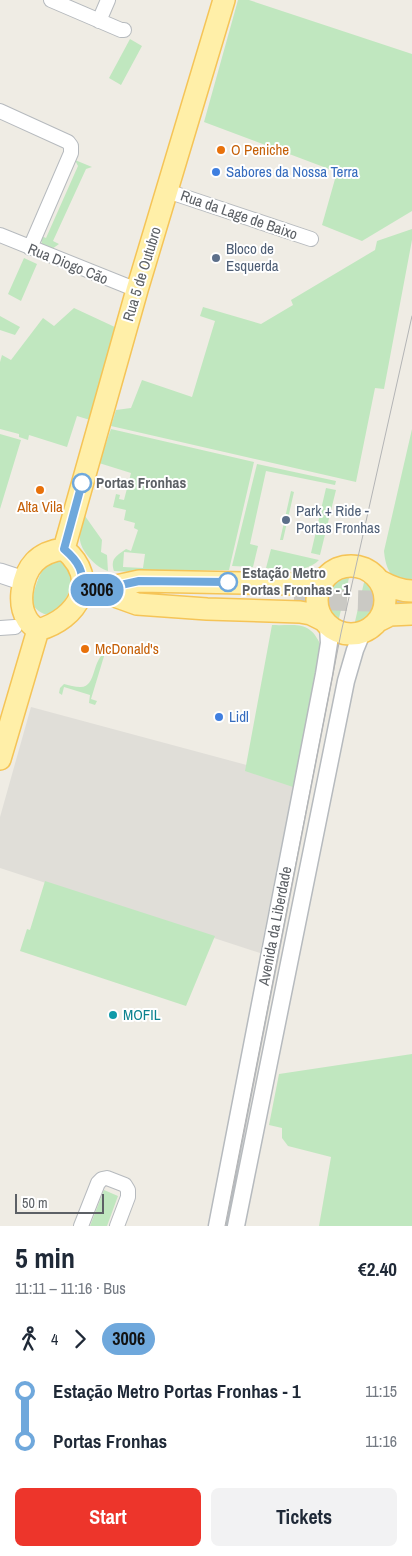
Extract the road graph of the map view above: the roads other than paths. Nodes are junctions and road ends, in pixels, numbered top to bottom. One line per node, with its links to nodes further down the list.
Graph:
1 (51, 0): 4 (street)
2 (108, 0): 4 (street)
3 (224, 0): 7 (main road, Rua 5 de Outubro)
4 (99, 21): 5 (street)
5 (124, 30)
6 (0, 111): 10 (street)
7 (167, 191): 9 (street, Rua da Lage de Baixo); 11 (main road, Rua 5 de Outubro)
8 (0, 235): 10 (street, Rua Diogo Cão)
9 (312, 239)
10 (30, 248): 11 (street, Rua Diogo Cão)
11 (137, 290): 12 (main road, Rua 5 de Outubro)
12 (64, 549): 15 (main road); 17 (main road)
13 (0, 573): 15 (main road)
14 (325, 578): 16 (main road); 17 (main road); 21 (main road)
15 (24, 581): 24 (main road)
16 (380, 581): 19 (main road); 20 (main road)
17 (90, 590): 18 (main road); 21 (main road); 24 (main road)
18 (294, 599)
19 (411, 602): 20 (main road)
20 (380, 620): 25 (main road)
21 (326, 623): 25 (main road); 29 (street, Avenida da Liberdade)
22 (15, 627): 23 (street)
23 (0, 628)
24 (38, 630): 26 (main road)
25 (362, 633): 30 (street, Avenida da Liberdade)
26 (0, 759)
27 (81, 1226): 28 (street)
28 (117, 1226)
29 (217, 1226)
30 (236, 1226)

